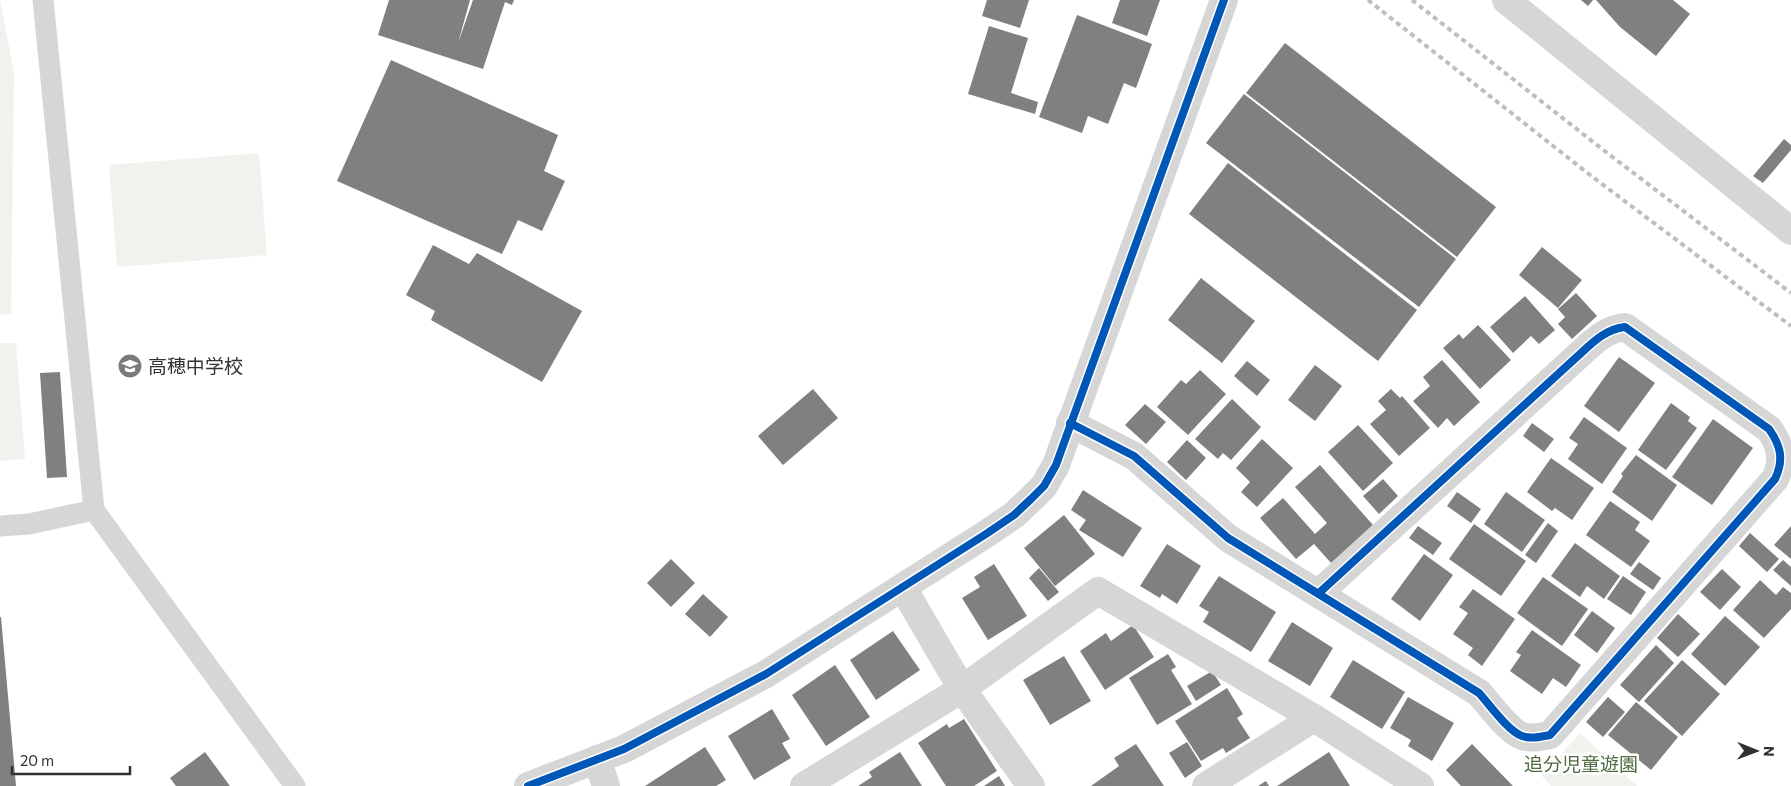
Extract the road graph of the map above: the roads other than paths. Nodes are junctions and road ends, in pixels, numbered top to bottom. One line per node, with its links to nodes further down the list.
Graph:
1 (43, 0): 6 (lane)
2 (1224, 0): 5 (street)
3 (1506, 0): 4 (street)
4 (1791, 231)
5 (1070, 423): 8 (street); 9 (street)
6 (94, 510): 7 (lane); 13 (lane)
7 (0, 526)
8 (902, 588): 10 (street); 12 (street)
9 (1319, 593): 9 (street)
10 (962, 689): 11 (street); 16 (street); 17 (street)
11 (1314, 718): 18 (street); 19 (street)
12 (597, 759): 14 (street); 15 (street)
13 (295, 786)
14 (528, 786)
15 (606, 786)
16 (804, 786)
17 (1031, 786)
18 (1206, 786)
19 (1420, 786)

